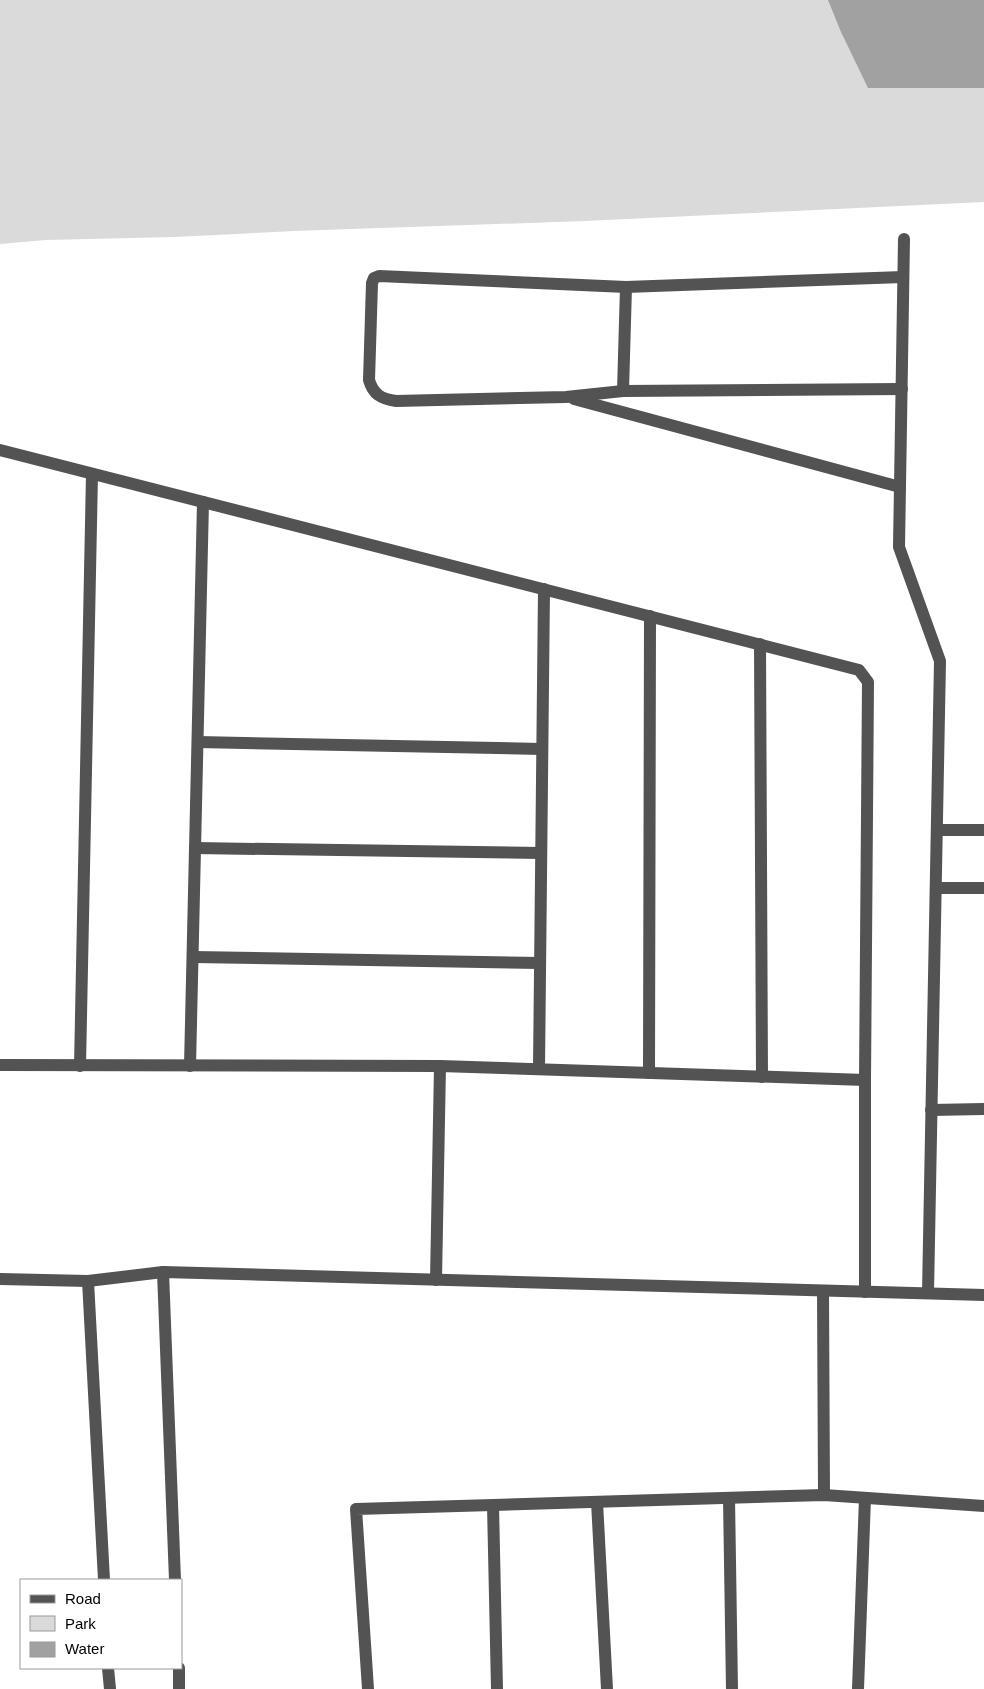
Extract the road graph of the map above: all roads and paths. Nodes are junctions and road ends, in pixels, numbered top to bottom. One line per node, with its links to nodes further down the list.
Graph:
1 (904, 239): 2 (street)
2 (903, 277): 3 (street); 4 (street)
3 (626, 286): 5 (street); 6 (street)
4 (902, 389): 5 (street); 9 (street)
5 (622, 390): 6 (street)
6 (566, 397): 9 (street)
7 (0, 450): 8 (street)
8 (92, 474): 10 (street); 25 (street)
9 (900, 488): 16 (street)
10 (204, 502): 11 (street); 14 (street)
11 (544, 589): 12 (street); 15 (street)
12 (650, 616): 13 (street); 29 (street)
13 (760, 644): 30 (street); 31 (street)
14 (198, 742): 15 (street); 18 (street)
15 (542, 749): 19 (street)
16 (937, 830): 17 (street); 20 (street)
17 (984, 830)
18 (196, 848): 19 (street); 22 (street)
19 (542, 853): 23 (street)
20 (936, 888): 21 (street); 33 (street)
21 (984, 888)
22 (193, 957): 23 (street); 26 (street)
23 (540, 963): 28 (street)
24 (0, 1065): 25 (street)
25 (80, 1066): 26 (street)
26 (190, 1066): 27 (street)
27 (440, 1066): 28 (street); 36 (street)
28 (539, 1069): 29 (street)
29 (650, 1073): 30 (street)
30 (762, 1077): 31 (street)
31 (865, 1080): 39 (street)
32 (984, 1109): 33 (street)
33 (931, 1110): 40 (street)
34 (163, 1272): 36 (street); 37 (street); 49 (street)
35 (0, 1278): 37 (street)
36 (436, 1280): 38 (street)
37 (88, 1281): 48 (street)
38 (823, 1291): 39 (street); 42 (street)
39 (865, 1292): 40 (street)
40 (928, 1293): 41 (street)
41 (984, 1295)
42 (824, 1495): 43 (street); 44 (street)
43 (729, 1498): 45 (street); 57 (street)
44 (865, 1498): 47 (street); 58 (street)
45 (597, 1502): 46 (street); 56 (street)
46 (493, 1505): 54 (street); 55 (street)
47 (984, 1506)
48 (104, 1579)
49 (175, 1579)
50 (108, 1669): 52 (street)
51 (179, 1669): 53 (street)
52 (110, 1689)
53 (179, 1689)
54 (368, 1689)
55 (497, 1689)
56 (607, 1689)
57 (732, 1689)
58 (858, 1689)

